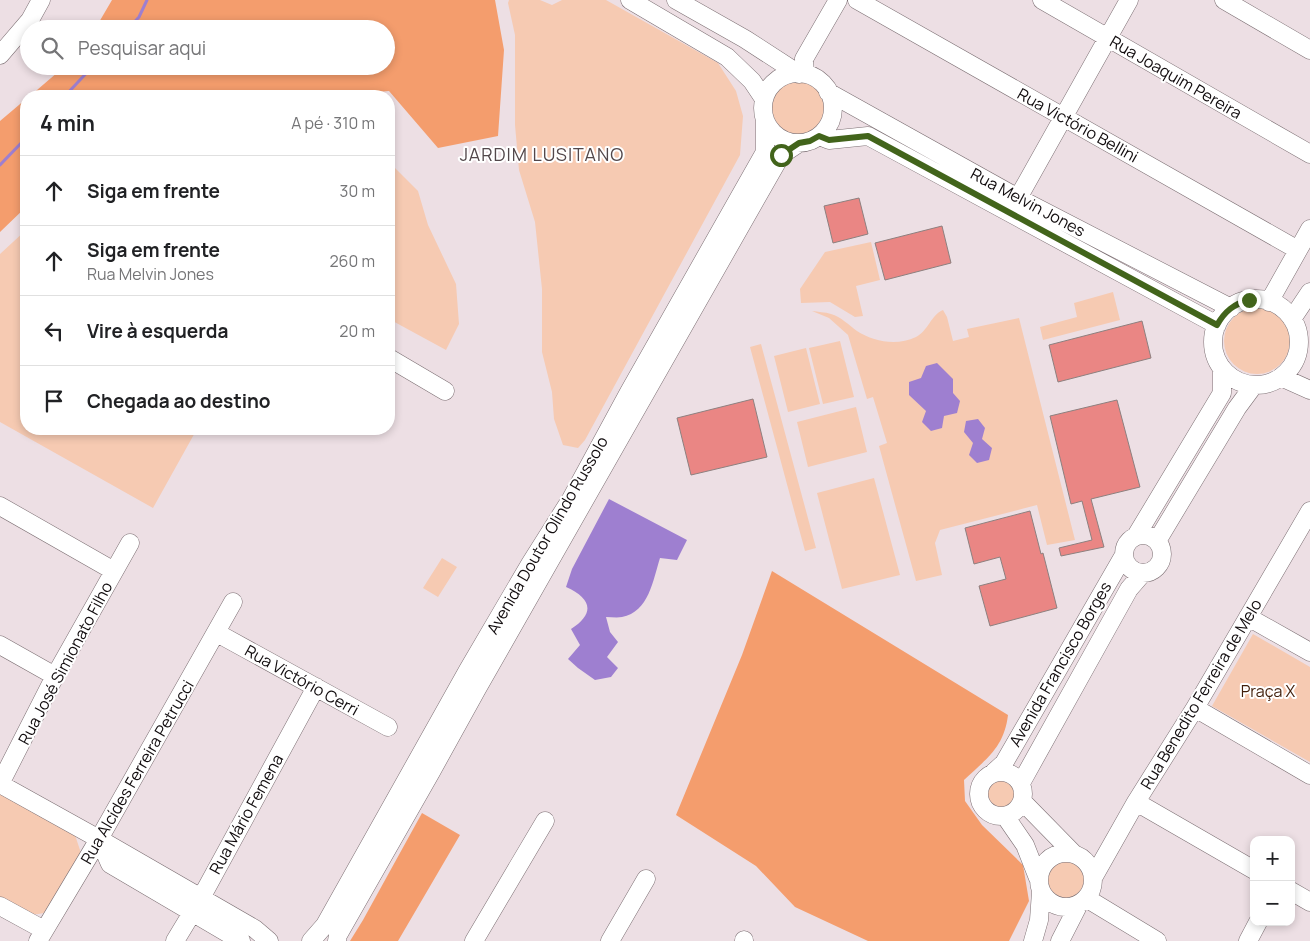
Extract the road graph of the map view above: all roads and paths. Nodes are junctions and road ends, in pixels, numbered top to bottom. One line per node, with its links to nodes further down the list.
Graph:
1 (42, 0): 9 (street)
2 (630, 0): 16 (street)
3 (676, 0): 14 (street)
4 (838, 0): 14 (street)
5 (857, 0): 17 (street, Rua Victório Bellini)
6 (1042, 0): 11 (street, Rua Joaquim Pereira)
7 (1129, 0): 11 (street)
8 (1224, 0): 12 (street)
9 (30, 20)
10 (20, 32): 13 (street)
11 (1108, 37): 17 (street); 21 (street, Rua Joaquim Pereira)
12 (1310, 50)
13 (0, 56)
14 (802, 74): 15 (street); 16 (street)
15 (828, 92): 19 (street); 22 (street, Rua Melvin Jones)
16 (764, 99): 18 (street)
17 (1063, 118): 22 (street); 24 (street, Rua Victório Bellini)
18 (765, 122): 20 (street); 43 (street, Avenida Doutor Olindo Russolo)
19 (819, 136): 20 (street); 29 (street, Rua Melvin Jones)
20 (799, 143): 43 (street, Avenida Doutor Olindo Russolo)
21 (1310, 154)
22 (1018, 198): 27 (street, Rua Melvin Jones)
23 (1310, 229): 24 (street)
24 (1298, 250): 26 (street)
25 (1310, 292): 28 (street)
26 (1269, 302): 27 (street); 28 (street)
27 (1231, 308): 29 (street)
28 (1292, 319): 30 (street)
29 (1217, 325): 32 (street)
30 (1304, 349): 33 (street)
31 (395, 362): 36 (street)
32 (1222, 368): 34 (street); 39 (street)
33 (1281, 377): 34 (street); 35 (street)
34 (1254, 385): 40 (street)
35 (1310, 390)
36 (445, 392)
37 (0, 506): 44 (street)
38 (1309, 515): 47 (street, Rua Benedito Ferreira de Melo)
39 (1136, 536): 40 (street); 42 (street)
40 (1157, 541): 45 (street)
41 (130, 543): 44 (street, Rua José Simionato Filho)
42 (1124, 554): 45 (street); 56 (street, Avenida Francisco Borges)
43 (536, 568): 52 (street, Avenida Doutor Olindo Russolo)
44 (114, 571): 51 (street, Rua José Simionato Filho)
45 (1142, 574): 58 (street, Avenida Francisco Borges)
46 (233, 602): 48 (street, Rua Alcídes Ferreira Petrucci)
47 (1248, 617): 50 (street); 54 (street, Rua Benedito Ferreira de Melo)
48 (217, 633): 53 (street, Rua Victório Cerri); 64 (street, Rua Alcídes Ferreira Petrucci)
49 (0, 645): 51 (street)
50 (1310, 652)
51 (55, 676): 59 (street, Rua José Simionato Filho)
52 (472, 680): 81 (street, Avenida Doutor Olindo Russolo); 82 (street, Avenida Doutor Olindo Russolo)
53 (316, 687): 55 (street, Rua Victório Cerri); 73 (street, Rua Mário Femena)
54 (1195, 708): 57 (street); 61 (street, Rua Benedito Ferreira de Melo)
55 (388, 727)
56 (994, 772): 58 (street); 62 (street)
57 (1310, 775)
58 (1021, 783): 60 (street)
59 (0, 784): 64 (street)
60 (1023, 802): 62 (street); 65 (street)
61 (1136, 802): 66 (street); 67 (street, Rua Benedito Ferreira de Melo)
62 (1004, 816): 69 (street)
63 (545, 821): 83 (street)
64 (99, 839): 73 (street); 76 (street, Rua Alcídes Ferreira Petrucci)
65 (1073, 854): 67 (street); 69 (street)
66 (1250, 868)
67 (1093, 878): 71 (street)
68 (646, 879): 84 (street)
69 (1040, 885): 71 (street); 85 (street)
70 (1295, 894): 72 (street)
71 (1083, 901): 86 (street); 87 (street)
72 (1310, 902)
73 (196, 905): 77 (street, Rua Mário Femena); 78 (street); 79 (street)
74 (0, 906): 76 (street)
75 (1256, 926): 88 (street)
76 (41, 936)
77 (175, 941)
78 (241, 941)
79 (269, 941)
80 (300, 941): 81 (street)
81 (310, 941)
82 (337, 941)
83 (474, 941)
84 (610, 941)
85 (1033, 941)
86 (1060, 941)
87 (1156, 941)
88 (1248, 941)

